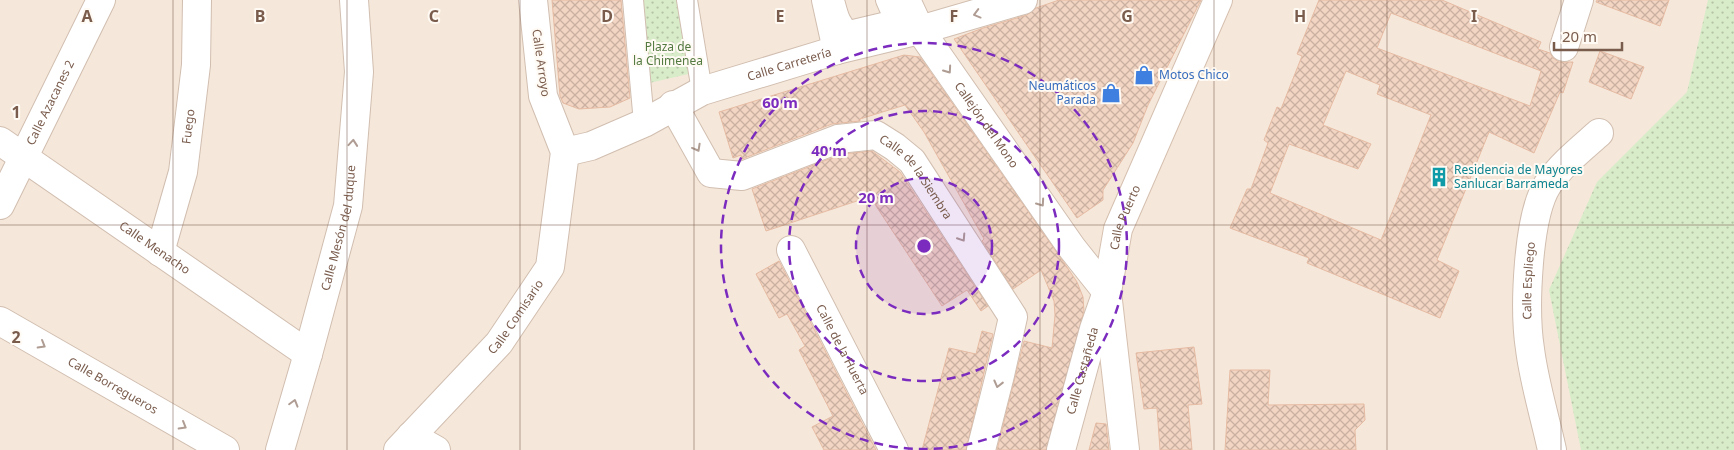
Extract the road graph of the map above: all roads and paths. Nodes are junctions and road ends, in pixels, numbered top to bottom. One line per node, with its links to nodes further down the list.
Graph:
1 (101, 0): 23 (street, Calle Azacanes 2)
2 (198, 0): 28 (street, Fuego)
3 (354, 0): 31 (street, Calle Mesón del duque, one-way to 3)
4 (533, 0): 22 (street, Calle Arroyo)
5 (633, 0): 19 (street)
6 (687, 0): 17 (street)
7 (826, 0): 16 (street)
8 (834, 0): 9 (street)
9 (886, 0)
10 (906, 0): 14 (street, Callejón del Mono)
11 (1023, 0): 14 (street, Calle Carretería, one-way to 14)
12 (1218, 0): 25 (street, Calle Puerto)
13 (1579, 0): 15 (street)
14 (920, 30): 16 (street, Calle Carretería); 26 (street, Callejón del Mono, one-way to 26)
15 (1564, 47)
16 (836, 50): 17 (street, Calle Carretería)
17 (702, 91): 18 (street, Calle Carretería)
18 (673, 105): 19 (street, Calle Carretería); 37 (street, Calle de la Siembra, one-way to 37)
19 (644, 123): 22 (street, Calle Carretería)
20 (1599, 133): 40 (street, Calle Espliego)
21 (0, 141): 23 (street, Calle Menacho)
22 (565, 152): 32 (street, Calle Comisario)
23 (23, 157): 24 (street, Calle Azacanes 2); 28 (street, Calle Menacho)
24 (0, 205)
25 (1118, 229): 26 (street); 29 (street, Calle Puerto)
26 (1072, 248): 29 (street, Callejón del Mono)
27 (791, 250): 36 (street, Calle de la Huerta)
28 (160, 252): 31 (street, Calle Menacho)
29 (1107, 292): 38 (street, Calle Castañeda); 39 (street, Calle Puerto)
30 (0, 321): 33 (street, Calle Borregueros, one-way to 33)
31 (308, 354): 34 (street, Calle Mesón del duque, one-way to 31)
32 (404, 443): 35 (street)
33 (225, 450)
34 (280, 450)
35 (436, 450)
36 (894, 450)
37 (981, 450)
38 (1061, 450)
39 (1125, 450)
40 (1552, 450)

